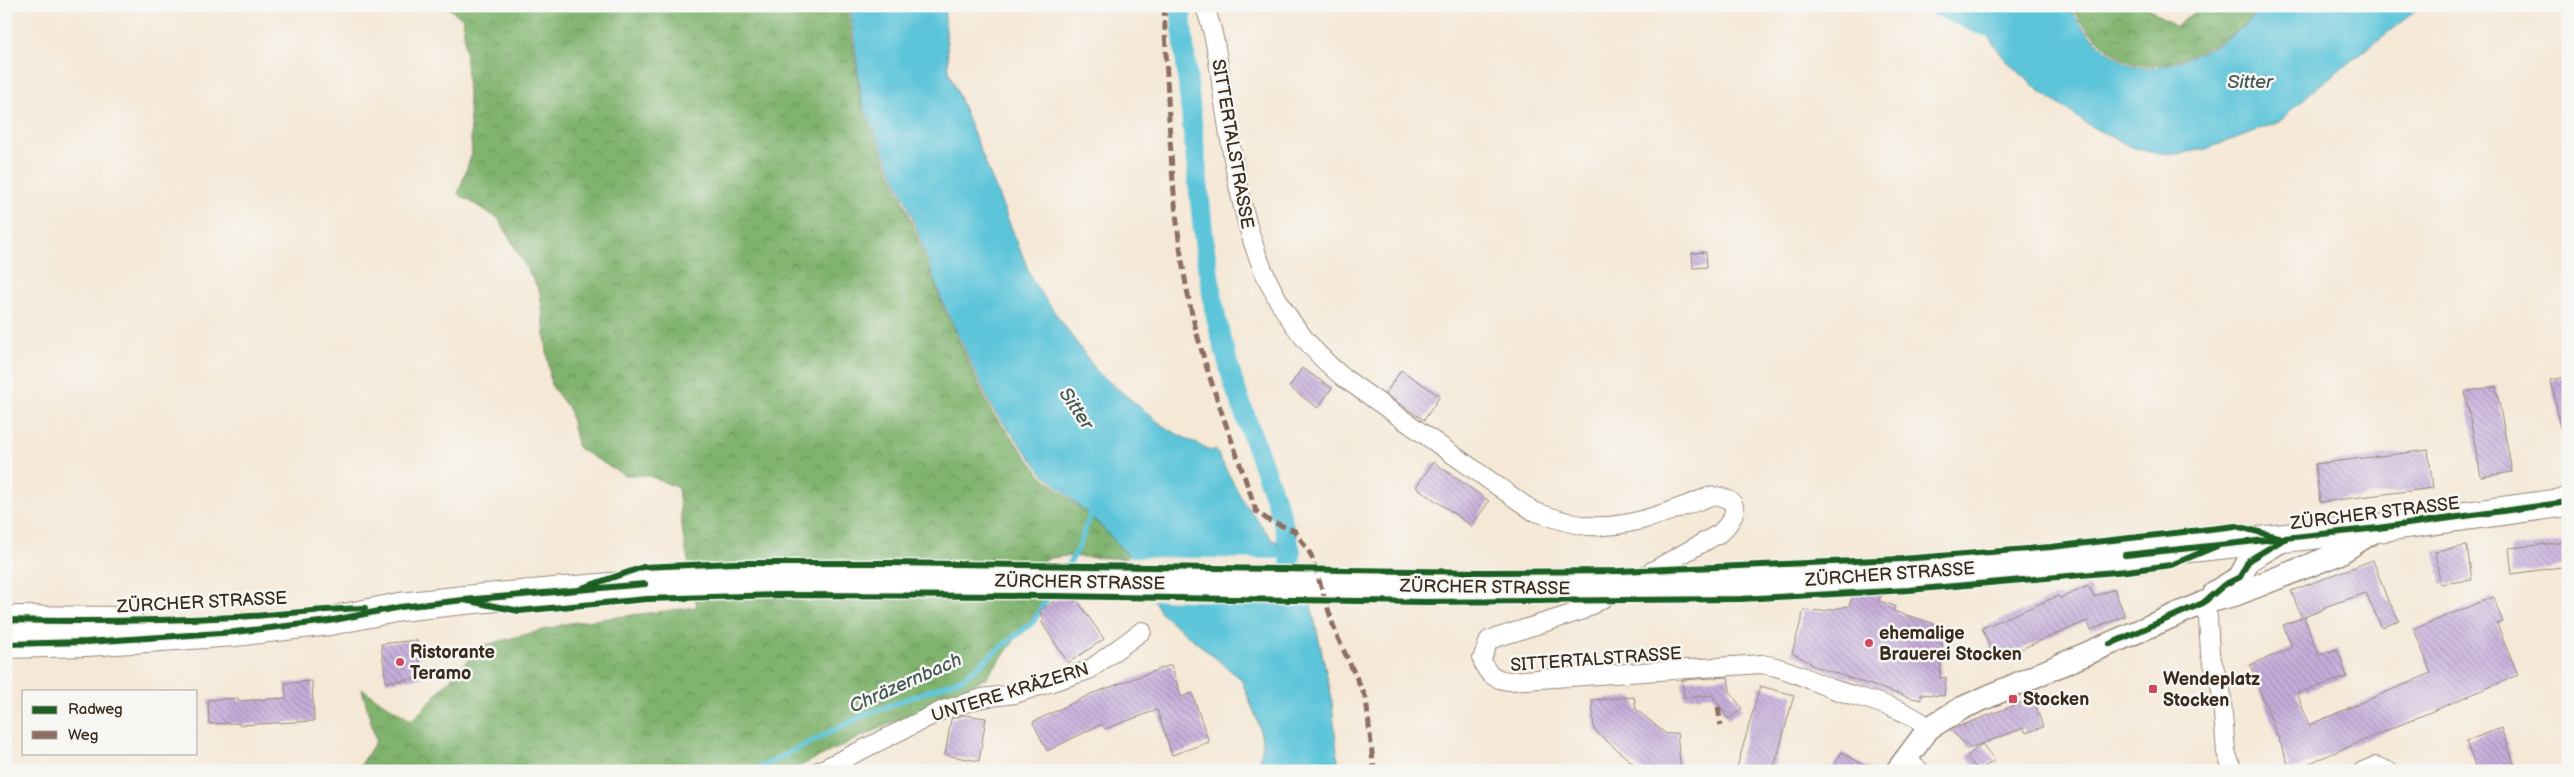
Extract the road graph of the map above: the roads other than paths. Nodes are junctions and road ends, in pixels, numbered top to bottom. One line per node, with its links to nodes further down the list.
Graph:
1 (1204, 6): 12 (street, SITTERTALSTRASSE)
2 (2568, 502): 3 (main road, ZÜRCHER STRASSE)
3 (2378, 528): 4 (main road, ZÜRCHER STRASSE); 7 (street)
4 (2285, 538): 5 (main road, ZÜRCHER STRASSE); 6 (street)
5 (2217, 546): 6 (street); 8 (main road, ZÜRCHER STRASSE, bridge)
6 (2249, 560): 7 (street)
7 (2203, 603): 12 (street); 15 (street)
8 (400, 607): 9 (main road, ZÜRCHER STRASSE); 11 (main road, ZÜRCHER STRASSE)
9 (6, 620)
10 (1142, 631): 14 (street, UNTERE KRÄZERN)
11 (6, 644)
12 (1929, 728): 13 (street)
13 (1908, 767)
14 (819, 771)
15 (2233, 771)
16 (2363, 771): 17 (street)
17 (2388, 771)

